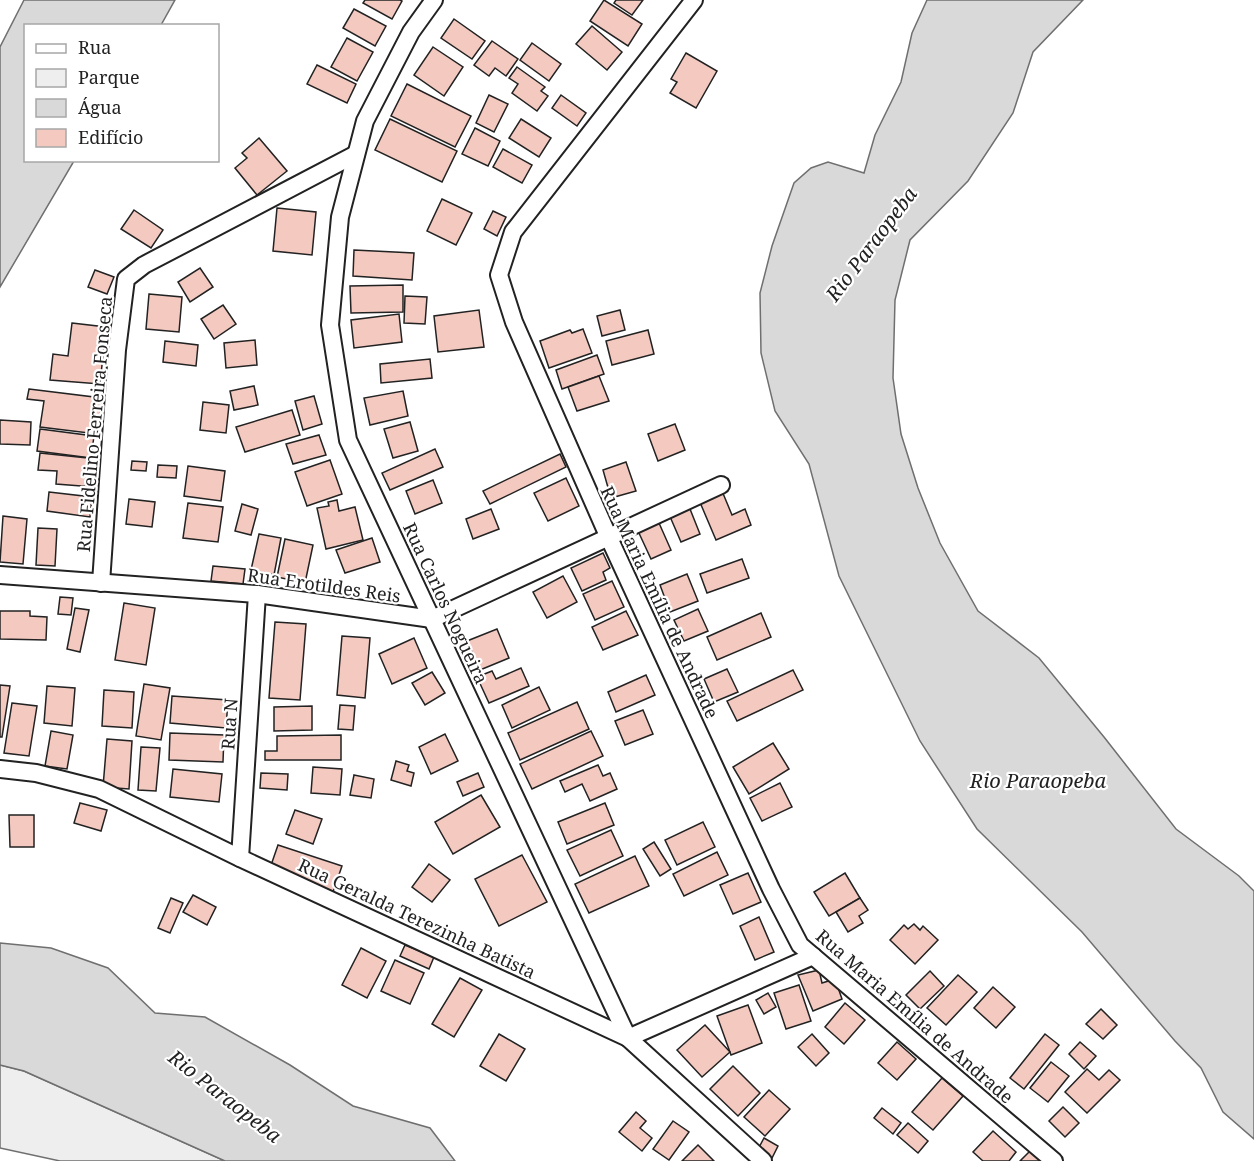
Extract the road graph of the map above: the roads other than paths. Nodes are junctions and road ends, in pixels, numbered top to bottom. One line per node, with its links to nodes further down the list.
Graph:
1 (434, 0): 3 (street, Rua Carlos Nogueira)
2 (694, 0): 5 (street, Rua Maria Emília de Andrade)
3 (356, 154): 7 (street, Rua Fidelino Ferreira Fonseca); 9 (street, Rua Carlos Nogueira)
4 (721, 485): 5 (street)
5 (609, 538): 9 (street); 12 (street, Rua Maria Emília de Andrade)
6 (0, 575): 7 (street, Rua Erotildes Reis)
7 (101, 583): 8 (street, Rua Erotildes Reis)
8 (257, 594): 9 (street, Rua Erotildes Reis); 11 (street, Rua N)
9 (432, 619): 13 (street, Rua Carlos Nogueira)
10 (0, 769): 11 (street, Rua Geralda Terezinha Batista)
11 (240, 858): 13 (street, Rua Geralda Terezinha Batista)
12 (813, 956): 13 (street); 15 (street, Rua Maria Emília de Andrade)
13 (628, 1038): 14 (street, Rua Carlos Nogueira)
14 (763, 1161)
15 (1054, 1161)

